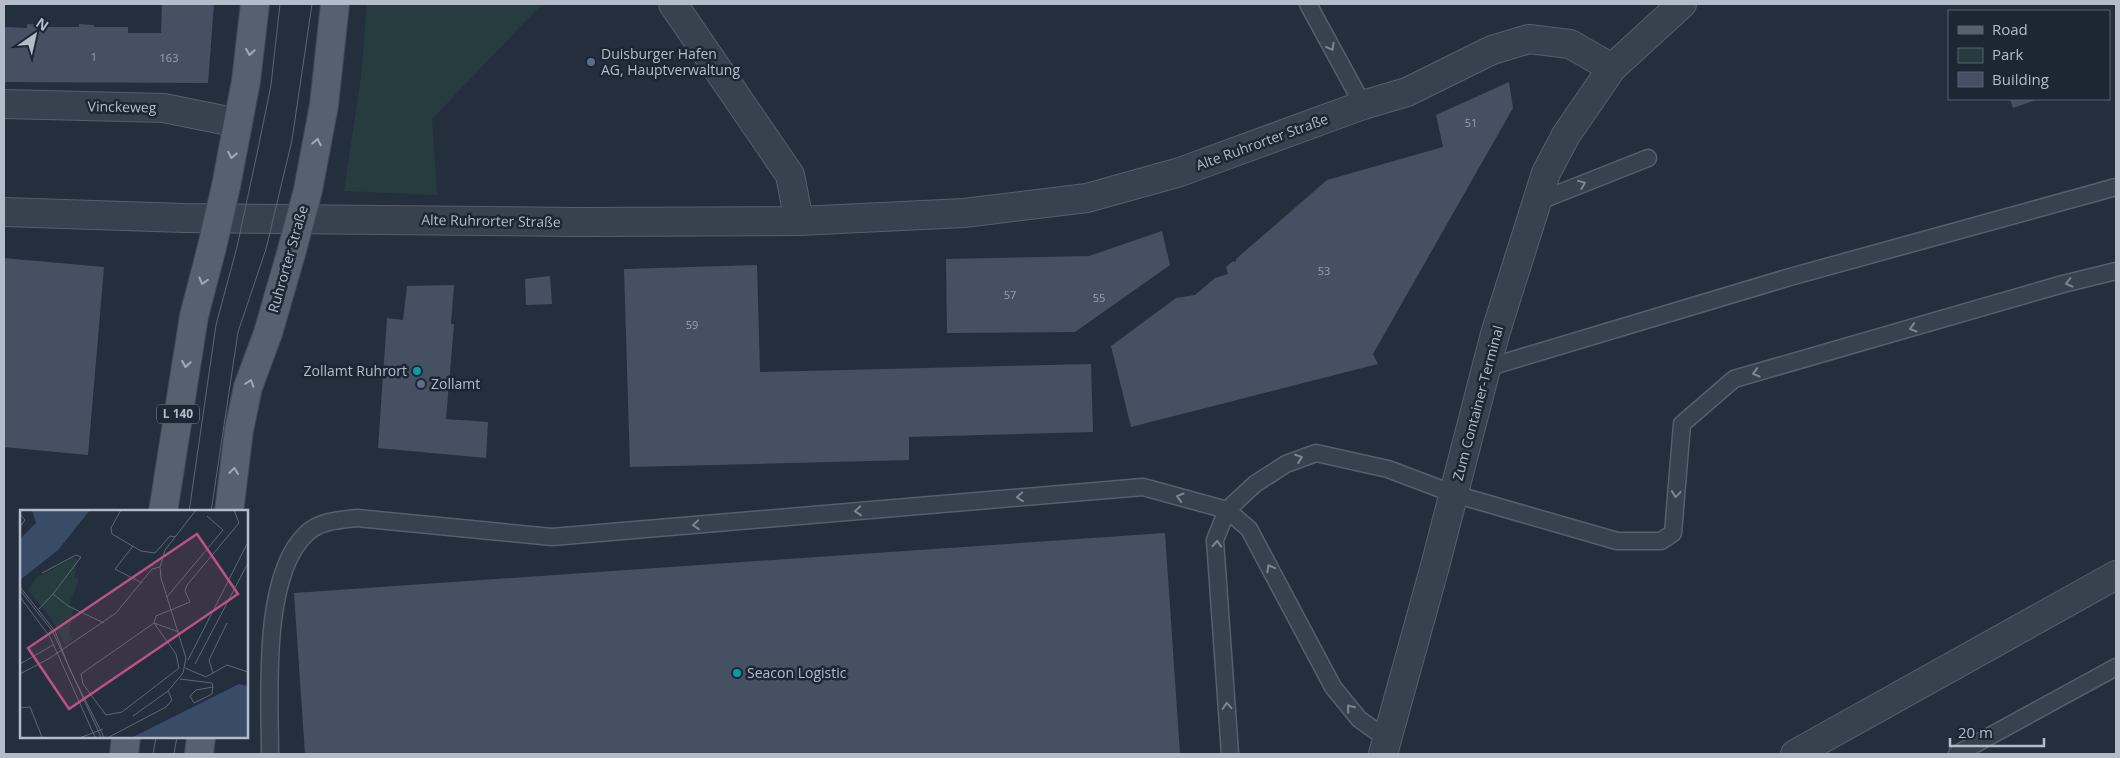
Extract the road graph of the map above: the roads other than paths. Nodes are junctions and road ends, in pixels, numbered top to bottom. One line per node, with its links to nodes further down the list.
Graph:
1 (255, 4): 9 (main road, L 140, one-way to 9)
2 (336, 4): 19 (main road, Ruhrorter Straße, one-way to 2, bridge)
3 (673, 4): 14 (street)
4 (1308, 4): 8 (lane, one-way to 8)
5 (1682, 4): 6 (street)
6 (1612, 68): 8 (street, Alte Ruhrorter Straße); 12 (street, Zum Container-Terminal)
7 (4, 104): 9 (street, Vinckeweg)
8 (1362, 105): 14 (street, Alte Ruhrorter Straße)
9 (238, 123): 18 (main road, L 140, one-way to 18, bridge)
10 (1648, 158): 12 (lane, one-way to 10)
11 (2116, 187): 16 (lane)
12 (1537, 202): 16 (street, Zum Container-Terminal)
13 (4, 212): 14 (street, Alte Ruhrorter Straße)
14 (799, 221)
15 (2116, 271): 17 (lane, one-way to 17)
16 (1486, 368): 17 (street, Zum Container-Terminal)
17 (1454, 494): 20 (lane, one-way to 17); 25 (street, Zum Container-Terminal)
18 (163, 510)
19 (229, 510)
20 (1227, 510): 25 (lane, one-way to 20); 28 (lane, one-way to 28); 29 (lane, one-way to 20)
21 (2116, 575): 30 (street)
22 (2116, 667): 31 (lane)
23 (126, 738): 26 (main road)
24 (201, 738): 27 (main road)
25 (1385, 747)
26 (124, 754)
27 (199, 754)
28 (270, 754)
29 (1230, 754)
30 (1795, 754)
31 (1957, 754)

